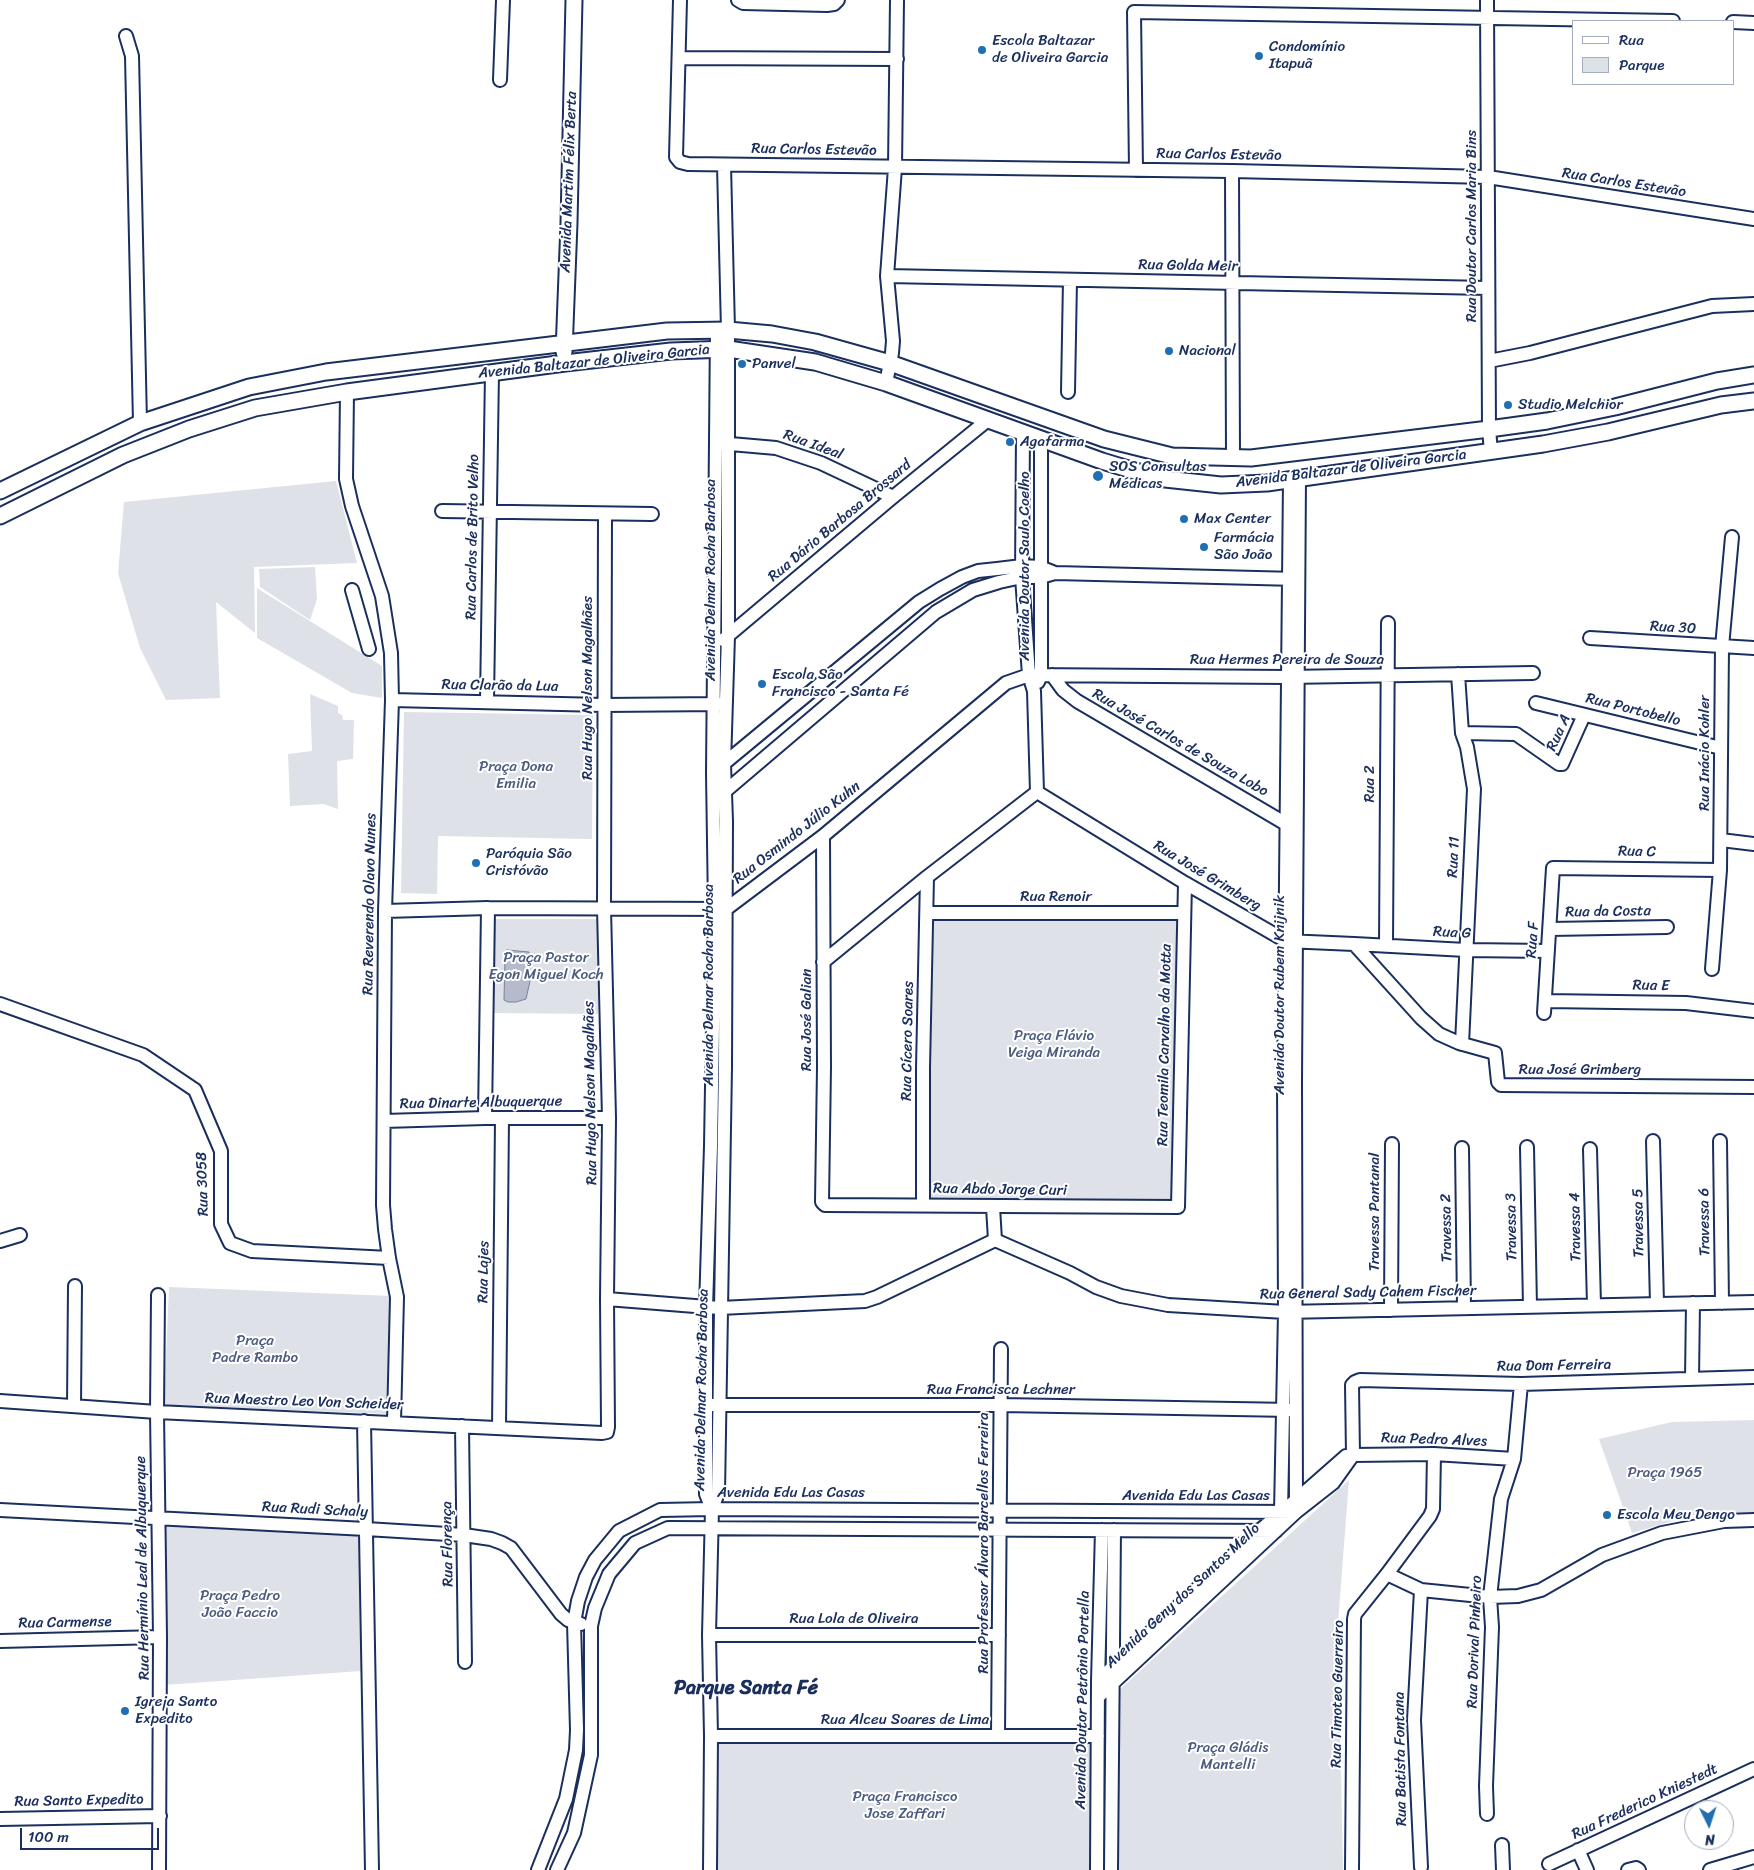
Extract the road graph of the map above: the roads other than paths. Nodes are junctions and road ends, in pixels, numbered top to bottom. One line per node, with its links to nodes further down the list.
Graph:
1 (503, 0): 15 (street)
2 (574, 0): 28 (main road, Avenida Martim Félix Berta)
3 (680, 0): 13 (street)
4 (738, 0): 5 (street)
5 (838, 0)
6 (897, 0): 14 (street)
7 (1487, 0): 8 (street, Rua Doutor Carlos Maria Bins)
8 (1487, 18): 9 (street); 18 (street); 20 (street, Rua Doutor Carlos Maria Bins)
9 (1611, 20)
10 (1734, 22): 11 (street)
11 (1754, 23)
12 (126, 36): 40 (street)
13 (679, 58): 14 (street); 16 (street, Rua Carlos Estevão)
14 (897, 59): 17 (street)
15 (500, 80)
16 (724, 165): 17 (street, Rua Carlos Estevão); 27 (street, Avenida Delmar Rocha Barbosa)
17 (895, 168): 18 (street, Rua Carlos Estevão); 22 (street)
18 (1136, 170): 19 (street, Rua Carlos Estevão)
19 (1232, 171): 20 (street, Rua Carlos Estevão); 24 (street)
20 (1488, 177): 21 (street, Rua Carlos Estevão); 25 (street, Rua Doutor Carlos Maria Bins)
21 (1754, 219)
22 (887, 276): 23 (street, Rua Golda Meir); 32 (street)
23 (1070, 280): 24 (street, Rua Golda Meir); 37 (street)
24 (1232, 283): 25 (street, Rua Golda Meir); 46 (street)
25 (1488, 288): 30 (street, Rua Doutor Carlos Maria Bins)
26 (1754, 304): 30 (street)
27 (723, 329): 28 (main road, Avenida Baltazar de Oliveira Garcia); 29 (street, Avenida Delmar Rocha Barbosa); 32 (main road, Avenida Baltazar de Oliveira Garcia)
28 (564, 342): 31 (main road, Avenida Martim Félix Berta); 40 (main road, Avenida Baltazar de Oliveira Garcia)
29 (723, 349): 31 (main road, Avenida Baltazar de Oliveira Garcia); 35 (main road, Avenida Baltazar de Oliveira Garcia); 44 (street, Avenida Delmar Rocha Barbosa)
30 (1489, 361): 41 (street, Rua Doutor Carlos Maria Bins)
31 (565, 363): 33 (main road, Avenida Baltazar de Oliveira Garcia)
32 (890, 363): 35 (street); 46 (main road, Avenida Baltazar de Oliveira Garcia)
33 (492, 372): 36 (main road, Avenida Baltazar de Oliveira Garcia); 51 (street, Rua Carlos de Brito Velho)
34 (1754, 375): 41 (main road, Avenida Baltazar de Oliveira Garcia)
35 (886, 383): 39 (main road, Avenida Baltazar de Oliveira Garcia)
36 (347, 392): 54 (main road, Avenida Baltazar de Oliveira Garcia); 74 (street, Rua Reverendo Olavo Nunes)
37 (1068, 392)
38 (1754, 401): 45 (main road, Avenida Baltazar de Oliveira Garcia)
39 (988, 419): 42 (main road, Avenida Baltazar de Oliveira Garcia); 49 (street, Rua Dário Barbosa Brossard)
40 (140, 423): 48 (main road, Avenida Baltazar de Oliveira Garcia)
41 (1489, 429): 45 (street, Rua Doutor Carlos Maria Bins); 46 (main road, Avenida Baltazar de Oliveira Garcia)
42 (1023, 432): 43 (main road, Avenida Baltazar de Oliveira Garcia); 56 (street, Avenida Doutor Saulo Coelho)
43 (1040, 439): 47 (main road, Avenida Baltazar de Oliveira Garcia); 57 (street, Avenida Doutor Saulo Coelho)
44 (722, 443): 49 (street, Rua Ideal); 62 (street, Avenida Delmar Rocha Barbosa); 68 (street, Avenida Delmar Rocha Barbosa)
45 (1491, 452): 47 (main road, Avenida Baltazar de Oliveira Garcia)
46 (1233, 458)
47 (1294, 479): 58 (street, Avenida Doutor Rubem Knijnik)
48 (0, 491)
49 (893, 497): 62 (street, Rua Dário Barbosa Brossard)
50 (442, 511): 51 (street)
51 (490, 512): 53 (street); 75 (street, Rua Carlos de Brito Velho)
52 (652, 514): 53 (street)
53 (605, 515): 77 (street, Rua Hugo Nelson Magalhães)
54 (0, 516)
55 (1732, 537): 65 (street, Rua Inácio Kohler)
56 (1022, 572): 57 (street); 61 (street); 64 (street); 71 (street, Avenida Doutor Saulo Coelho)
57 (1040, 572): 58 (street); 71 (street, Avenida Doutor Saulo Coelho)
58 (1293, 579): 73 (street, Avenida Doutor Rubem Knijnik)
59 (352, 590): 67 (street)
60 (1388, 623): 72 (street, Rua 2)
61 (886, 629): 64 (street); 79 (street)
62 (728, 636): 68 (street, Rua Dário Barbosa Brossard); 78 (street, Avenida Delmar Rocha Barbosa)
63 (1590, 638): 65 (street, Rua 30)
64 (898, 644): 81 (street)
65 (1722, 647): 66 (street, Rua 30); 83 (street, Rua Inácio Kohler)
66 (1754, 648)
67 (369, 649)
68 (714, 649): 78 (street, Avenida Delmar Rocha Barbosa)
69 (1533, 673): 70 (street, Rua Hermes Pereira de Souza)
70 (1458, 674): 72 (street, Rua Hermes Pereira de Souza); 82 (street, Rua 11)
71 (1041, 675): 73 (street, Rua Hermes Pereira de Souza); 87 (street, Avenida Doutor Saulo Coelho); 89 (street, Rua José Carlos de Souza Lobo); 90 (street, Rua Osmindo Júlio Kuhn)
72 (1386, 676): 73 (street, Rua Hermes Pereira de Souza); 107 (street, Rua 2)
73 (1292, 677): 89 (street, Avenida Doutor Rubem Knijnik)
74 (392, 700): 75 (street, Rua Clarão da Lua); 100 (street, Rua Reverendo Olavo Nunes)
75 (486, 701): 77 (street, Rua Clarão da Lua)
76 (1536, 703): 80 (street, Rua Portobello)
77 (603, 704): 78 (street, Rua Clarão da Lua); 98 (street, Rua Hugo Nelson Magalhães)
78 (721, 704): 84 (street, Avenida Delmar Rocha Barbosa); 85 (street, Avenida Delmar Rocha Barbosa)
79 (784, 715): 81 (street); 84 (street)
80 (1584, 715): 82 (street, Rua A); 83 (street, Rua Portobello)
81 (797, 729): 86 (street)
82 (1462, 733): 108 (street, Rua 11)
83 (1722, 748): 91 (street, Rua Inácio Kohler)
84 (724, 764): 85 (street); 86 (street, Avenida Delmar Rocha Barbosa)
85 (713, 773): 88 (street, Avenida Delmar Rocha Barbosa)
86 (725, 791): 88 (street); 99 (street, Avenida Delmar Rocha Barbosa)
87 (1037, 792): 95 (street); 96 (street, Rua José Grimberg)
88 (714, 804): 99 (street, Avenida Delmar Rocha Barbosa)
89 (1292, 827): 105 (street, Avenida Doutor Rubem Knijnik)
90 (823, 836): 99 (street, Rua Osmindo Júlio Kuhn); 110 (street, Rua José Galian)
91 (1721, 840): 92 (street); 94 (street, Rua Inácio Kohler)
92 (1754, 844)
93 (1553, 868): 94 (street, Rua C); 104 (street, Rua F)
94 (1720, 870): 111 (street, Rua Inácio Kohler)
95 (927, 877): 101 (street, Rua Cícero Soares); 110 (street)
96 (1185, 883): 102 (street, Rua Teomila Carvalho da Motta); 105 (street, Rua José Grimberg)
97 (488, 908): 98 (street); 100 (street); 117 (street)
98 (604, 908): 99 (street); 119 (street, Rua Hugo Nelson Magalhães)
99 (720, 909): 144 (street, Avenida Delmar Rocha Barbosa); 145 (street, Avenida Delmar Rocha Barbosa)
100 (385, 910): 120 (street, Rua Reverendo Olavo Nunes)
101 (927, 913): 102 (street, Rua Renoir); 128 (street, Rua Cícero Soares)
102 (1184, 913): 130 (street, Rua Teomila Carvalho da Motta)
103 (1667, 927): 104 (street, Rua da Costa)
104 (1550, 929): 109 (street, Rua F)
105 (1291, 942): 106 (street, Rua José Grimberg); 148 (street, Avenida Doutor Rubem Knijnik)
106 (1354, 944): 107 (street, Rua G); 115 (street, Rua José Grimberg)
107 (1386, 946): 108 (street, Rua G)
108 (1466, 950): 109 (street, Rua G); 115 (street, Rua 11)
109 (1548, 951): 113 (street, Rua F)
110 (823, 962): 127 (street, Rua José Galian)
111 (1712, 969)
112 (0, 1004): 134 (street, Rua 3058)
113 (1545, 1007): 114 (street, Rua E)
114 (1754, 1011)
115 (1462, 1044): 116 (street, Rua José Grimberg)
116 (1754, 1087)
117 (485, 1118): 118 (street, Rua Dinarte Albuquerque); 120 (street, Rua Dinarte Albuquerque)
118 (502, 1118): 119 (street, Rua Dinarte Albuquerque); 162 (street, Rua Lajes)
119 (609, 1118): 137 (street, Rua Hugo Nelson Magalhães)
120 (384, 1122): 134 (street, Rua Reverendo Olavo Nunes)
121 (1653, 1141): 141 (street, Travessa 5)
122 (1720, 1142): 138 (street, Travessa 6)
123 (1392, 1144): 147 (street, Travessa Pantanal)
124 (1528, 1147): 143 (street, Travessa 3)
125 (1462, 1148): 146 (street, Travessa 2)
126 (1590, 1149): 142 (street, Travessa 4)
127 (822, 1204): 128 (street, Rua Abdo Jorge Curi)
128 (923, 1205): 129 (street, Rua Abdo Jorge Curi)
129 (993, 1207): 130 (street, Rua Abdo Jorge Curi); 132 (street)
130 (1178, 1207)
131 (20, 1234): 133 (street)
132 (995, 1240): 145 (street); 148 (street, Rua General Sady Cahem Fischer)
133 (0, 1241)
134 (389, 1258): 160 (street, Rua Reverendo Olavo Nunes)
135 (75, 1286): 156 (street)
136 (158, 1295): 158 (street, Rua Hermínio Leal de Albuquerque)
137 (607, 1299): 144 (street); 163 (street, Rua Hugo Nelson Magalhães)
138 (1722, 1302): 139 (street, Rua General Sady Cahem Fischer); 140 (street, Rua General Sady Cahem Fischer)
139 (1754, 1302)
140 (1693, 1303): 141 (street, Rua General Sady Cahem Fischer); 151 (street)
141 (1657, 1304): 142 (street, Rua General Sady Cahem Fischer)
142 (1594, 1305): 143 (street, Rua General Sady Cahem Fischer)
143 (1530, 1307): 146 (street, Rua General Sady Cahem Fischer)
144 (706, 1308): 145 (street); 154 (street, Avenida Delmar Rocha Barbosa)
145 (720, 1308): 154 (street, Avenida Delmar Rocha Barbosa)
146 (1464, 1308): 147 (street, Rua General Sady Cahem Fischer)
147 (1391, 1310): 148 (street, Rua General Sady Cahem Fischer)
148 (1290, 1312): 157 (street, Avenida Doutor Rubem Knijnik)
149 (1001, 1349): 155 (street, Rua Professor Álvaro Barcellos Ferreira)
150 (1754, 1377): 151 (street, Rua Dom Ferreira)
151 (1692, 1379): 152 (street, Rua Dom Ferreira)
152 (1521, 1384): 164 (street, Rua Dom Ferreira); 166 (street, Rua Dorival Pinheiro)
153 (0, 1401): 156 (street, Rua Maestro Leo Von Scheider)
154 (713, 1405): 155 (street, Rua Francisca Lechner); 168 (street, Avenida Delmar Rocha Barbosa)
155 (1001, 1405): 157 (street, Rua Francisca Lechner); 170 (street, Rua Professor Álvaro Barcellos Ferreira)
156 (74, 1406): 158 (street, Rua Maestro Leo Von Scheider)
157 (1290, 1410): 167 (street, Avenida Doutor Rubem Knijnik); 171 (street, Avenida Doutor Rubem Knijnik)
158 (157, 1412): 159 (street, Rua Maestro Leo Von Scheider); 172 (street, Rua Hermínio Leal de Albuquerque)
159 (364, 1421): 160 (street, Rua Maestro Leo Von Scheider); 175 (street)
160 (394, 1422): 161 (street, Rua Maestro Leo Von Scheider)
161 (462, 1426): 162 (street, Rua Maestro Leo Von Scheider); 180 (street, Rua Florença)
162 (499, 1428): 163 (street, Rua Maestro Leo Von Scheider)
163 (607, 1432)
164 (1353, 1452): 165 (street, Rua Pedro Alves); 167 (street, Avenida Geny dos Santos Mello)
165 (1434, 1454): 166 (street, Rua Pedro Alves); 181 (street, Rua Timoteo Guerreiro)
166 (1514, 1459): 183 (street, Rua Dorival Pinheiro)
167 (1296, 1506): 171 (street, Avenida Edu Las Casas); 179 (street, Avenida Geny dos Santos Mello)
168 (712, 1509): 170 (street, Avenida Edu Las Casas); 174 (street, Avenida Delmar Rocha Barbosa); 184 (street, Avenida Edu Las Casas)
169 (0, 1510): 172 (street, Rua Rudi Schaly)
170 (1000, 1510): 171 (street, Avenida Edu Las Casas); 176 (street, Rua Professor Álvaro Barcellos Ferreira)
171 (1281, 1512): 178 (street, Avenida Geny dos Santos Mello)
172 (158, 1518): 175 (street, Rua Rudi Schaly); 188 (street, Rua Hermínio Leal de Albuquerque)
173 (1754, 1520): 183 (street)
174 (711, 1528): 176 (street); 185 (street); 186 (street, Avenida Delmar Rocha Barbosa)
175 (366, 1529): 180 (street, Rua Rudi Schaly); 210 (street)
176 (1000, 1529): 177 (street); 187 (street, Rua Professor Álvaro Barcellos Ferreira)
177 (1108, 1530): 178 (street); 191 (street, Avenida Doutor Petrônio Portella); 192 (street, Avenida Doutor Petrônio Portella)
178 (1259, 1531): 179 (street); 191 (street, Avenida Geny dos Santos Mello)
179 (1276, 1531): 193 (street, Avenida Geny dos Santos Mello)
180 (464, 1535): 184 (street, Rua Rudi Schaly); 190 (street, Rua Florença)
181 (1387, 1574): 182 (street); 216 (street, Rua Timoteo Guerreiro)
182 (1421, 1590): 183 (street); 208 (street, Rua Batista Fontana)
183 (1490, 1597): 201 (street, Rua Dorival Pinheiro)
184 (574, 1623): 185 (street); 198 (street, Avenida Edu Las Casas)
185 (591, 1626): 200 (street)
186 (709, 1635): 187 (street, Rua Lola de Oliveira); 195 (street, Avenida Delmar Rocha Barbosa)
187 (999, 1635): 196 (street, Rua Professor Álvaro Barcellos Ferreira)
188 (160, 1637): 189 (street, Rua Carmense); 202 (street, Rua Hermínio Leal de Albuquerque)
189 (0, 1641)
190 (465, 1662)
191 (1112, 1670): 192 (street, Avenida Geny dos Santos Mello); 193 (street, Avenida Doutor Petrônio Portella)
192 (1098, 1681): 194 (street, Avenida Doutor Petrônio Portella)
193 (1112, 1686): 194 (street, Avenida Geny dos Santos Mello); 215 (street, Avenida Doutor Petrônio Portella)
194 (1098, 1697): 197 (street, Avenida Doutor Petrônio Portella)
195 (711, 1736): 196 (street, Rua Alceu Soares de Lima); 213 (street, Avenida Delmar Rocha Barbosa)
196 (998, 1736): 197 (street, Rua Alceu Soares de Lima)
197 (1098, 1736): 214 (street, Avenida Doutor Petrônio Portella)
198 (573, 1769): 200 (street); 211 (street, Avenida Edu Las Casas)
199 (1754, 1769): 205 (street, Rua Frederico Kniestedt)
200 (588, 1774): 212 (street)
201 (1487, 1814)
202 (160, 1816): 203 (street, Rua Santo Expedito); 209 (street, Rua Hermínio Leal de Albuquerque)
203 (0, 1819)
204 (1502, 1845): 217 (street)
205 (1578, 1850): 207 (street, Rua Frederico Kniestedt); 218 (street)
206 (1754, 1857): 221 (street)
207 (1549, 1864)
208 (1422, 1867)
209 (159, 1870)
210 (372, 1870)
211 (538, 1870)
212 (557, 1870)
213 (710, 1870)
214 (1097, 1870)
215 (1111, 1870)
216 (1352, 1870)
217 (1503, 1870)
218 (1587, 1870)
219 (1628, 1870): 220 (street)
220 (1639, 1870)
221 (1710, 1870)

